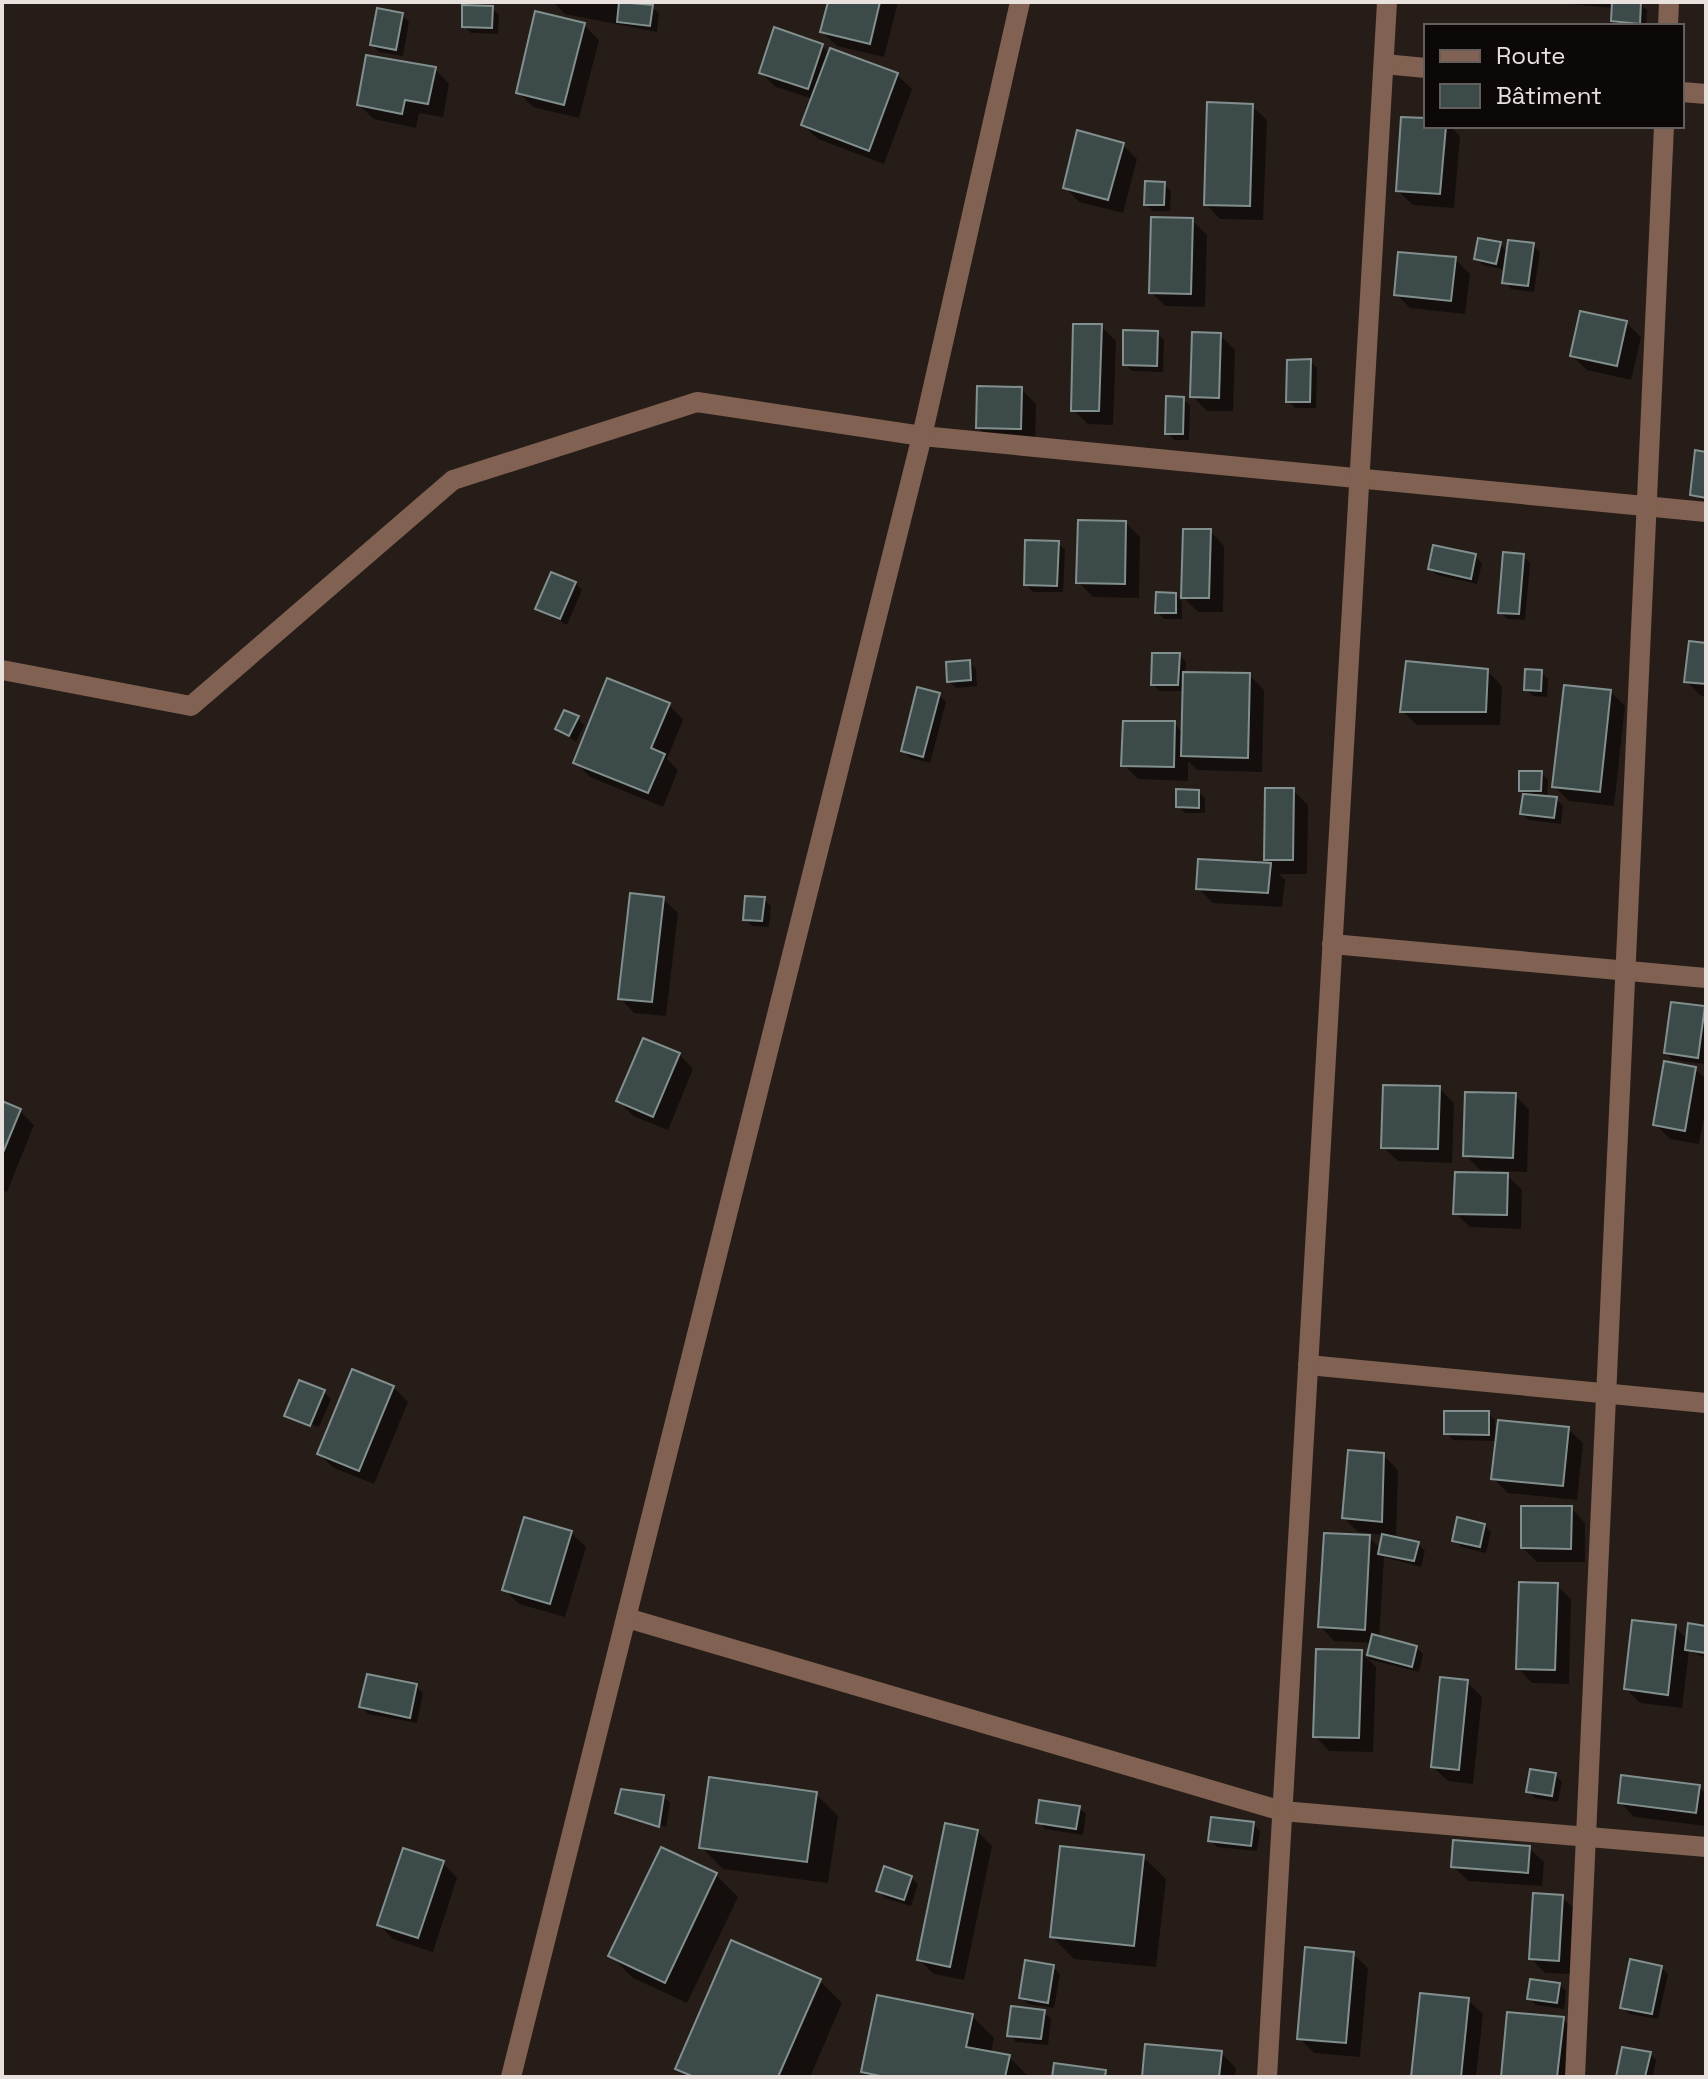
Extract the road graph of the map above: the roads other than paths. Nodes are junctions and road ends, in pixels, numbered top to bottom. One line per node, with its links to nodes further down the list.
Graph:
1 (1020, 2): 10 (street)
2 (1387, 2): 5 (street)
3 (1669, 2): 4 (street)
4 (1668, 24)
5 (1384, 64): 6 (street); 11 (street)
6 (1424, 68)
7 (1684, 92): 8 (street)
8 (1706, 94)
9 (1664, 128): 12 (street)
10 (922, 436): 11 (street); 14 (street); 21 (street)
11 (1361, 478): 12 (street); 15 (street)
12 (1646, 506): 13 (street); 16 (street)
13 (1706, 512)
14 (2, 670)
15 (1332, 944): 16 (street); 18 (street)
16 (1625, 971): 17 (street); 19 (street)
17 (1706, 978)
18 (1308, 1365): 19 (street); 22 (street)
19 (1606, 1394): 20 (street); 23 (street)
20 (1706, 1403)
21 (627, 1618): 22 (street); 25 (street)
22 (1282, 1811): 23 (street); 26 (street)
23 (1586, 1837): 24 (street); 27 (street)
24 (1706, 1847)
25 (511, 2077)
26 (1267, 2077)
27 (1575, 2077)

